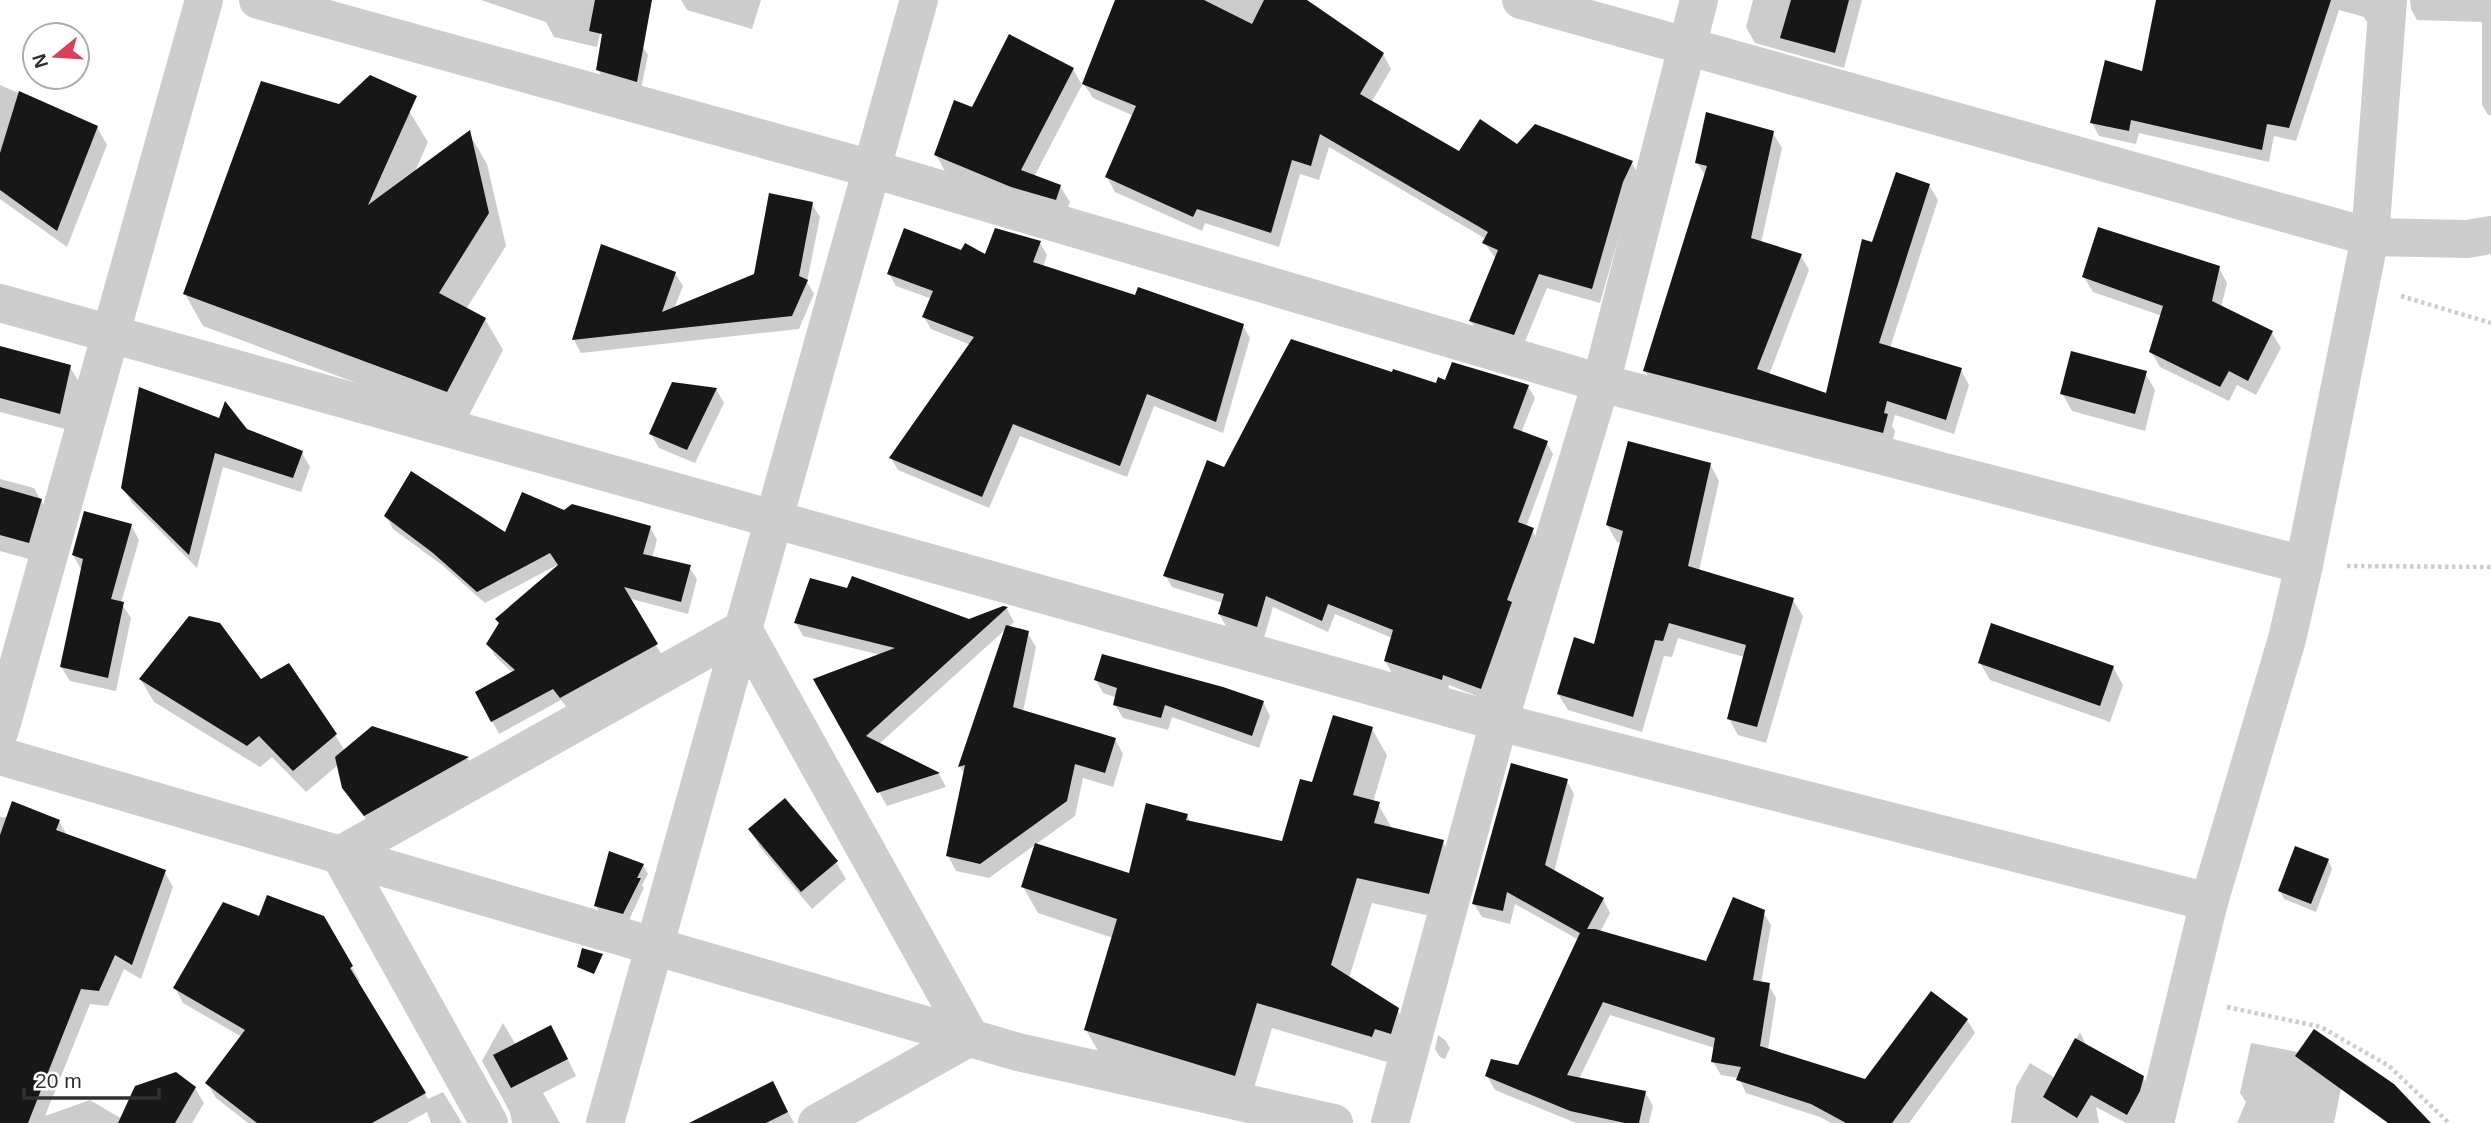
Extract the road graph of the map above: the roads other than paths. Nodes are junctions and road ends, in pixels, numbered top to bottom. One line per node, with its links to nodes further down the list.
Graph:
1 (204, 0): 12 (street)
2 (258, 0): 8 (street)
3 (919, 0): 8 (street)
4 (1521, 0): 7 (street)
5 (1699, 0): 7 (street)
6 (2388, 0): 10 (street)
7 (1687, 48): 10 (street); 13 (street)
8 (872, 169): 13 (street); 14 (street)
9 (2491, 235): 10 (street)
10 (2370, 237): 15 (street)
11 (0, 303): 12 (street)
12 (111, 335): 14 (street); 18 (street)
13 (1601, 383): 15 (street); 17 (street)
14 (774, 521): 16 (street); 17 (street)
15 (2304, 565): 21 (street)
16 (743, 629): 20 (street); 22 (street); 23 (street)
17 (1499, 722): 21 (street); 28 (street)
18 (0, 730)
19 (0, 756): 20 (street)
20 (340, 855): 22 (street); 24 (street)
21 (2209, 902): 29 (street)
22 (655, 946): 23 (street); 25 (street)
23 (970, 1037): 26 (street); 27 (street)
24 (489, 1123)
25 (606, 1123)
26 (817, 1123)
27 (1334, 1123)
28 (1390, 1123)
29 (2154, 1123)

